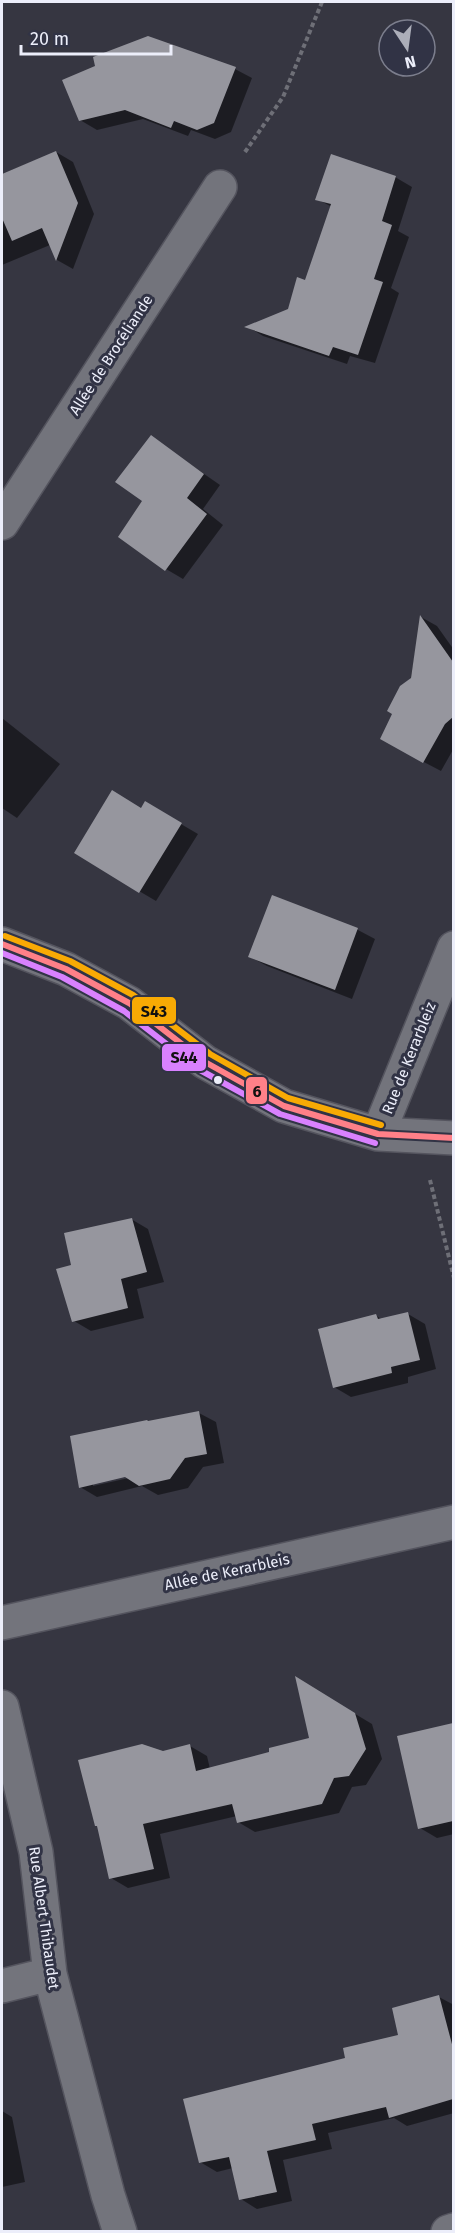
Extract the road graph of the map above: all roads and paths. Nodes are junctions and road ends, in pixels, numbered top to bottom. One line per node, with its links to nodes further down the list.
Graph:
1 (322, 2): 2 (path)
2 (220, 187): 3 (street, Allée de Brocéliande)
3 (2, 523)
4 (2, 944): 6 (street)
5 (453, 948): 6 (street, Rue de Kerarbleiz)
6 (378, 1134): 7 (street)
7 (420, 1136): 8 (street); 9 (path)
8 (453, 1138)
9 (453, 1278)
10 (453, 1522): 11 (street, Allée de Kerarbleis)
11 (2, 1623)
12 (2, 1707): 13 (street, Rue Albert Thibaudet)
13 (50, 1974): 14 (street); 16 (street, Rue Albert Thibaudet)
14 (2, 1986)
15 (453, 2230): 17 (street)
16 (120, 2232)
17 (448, 2232)

